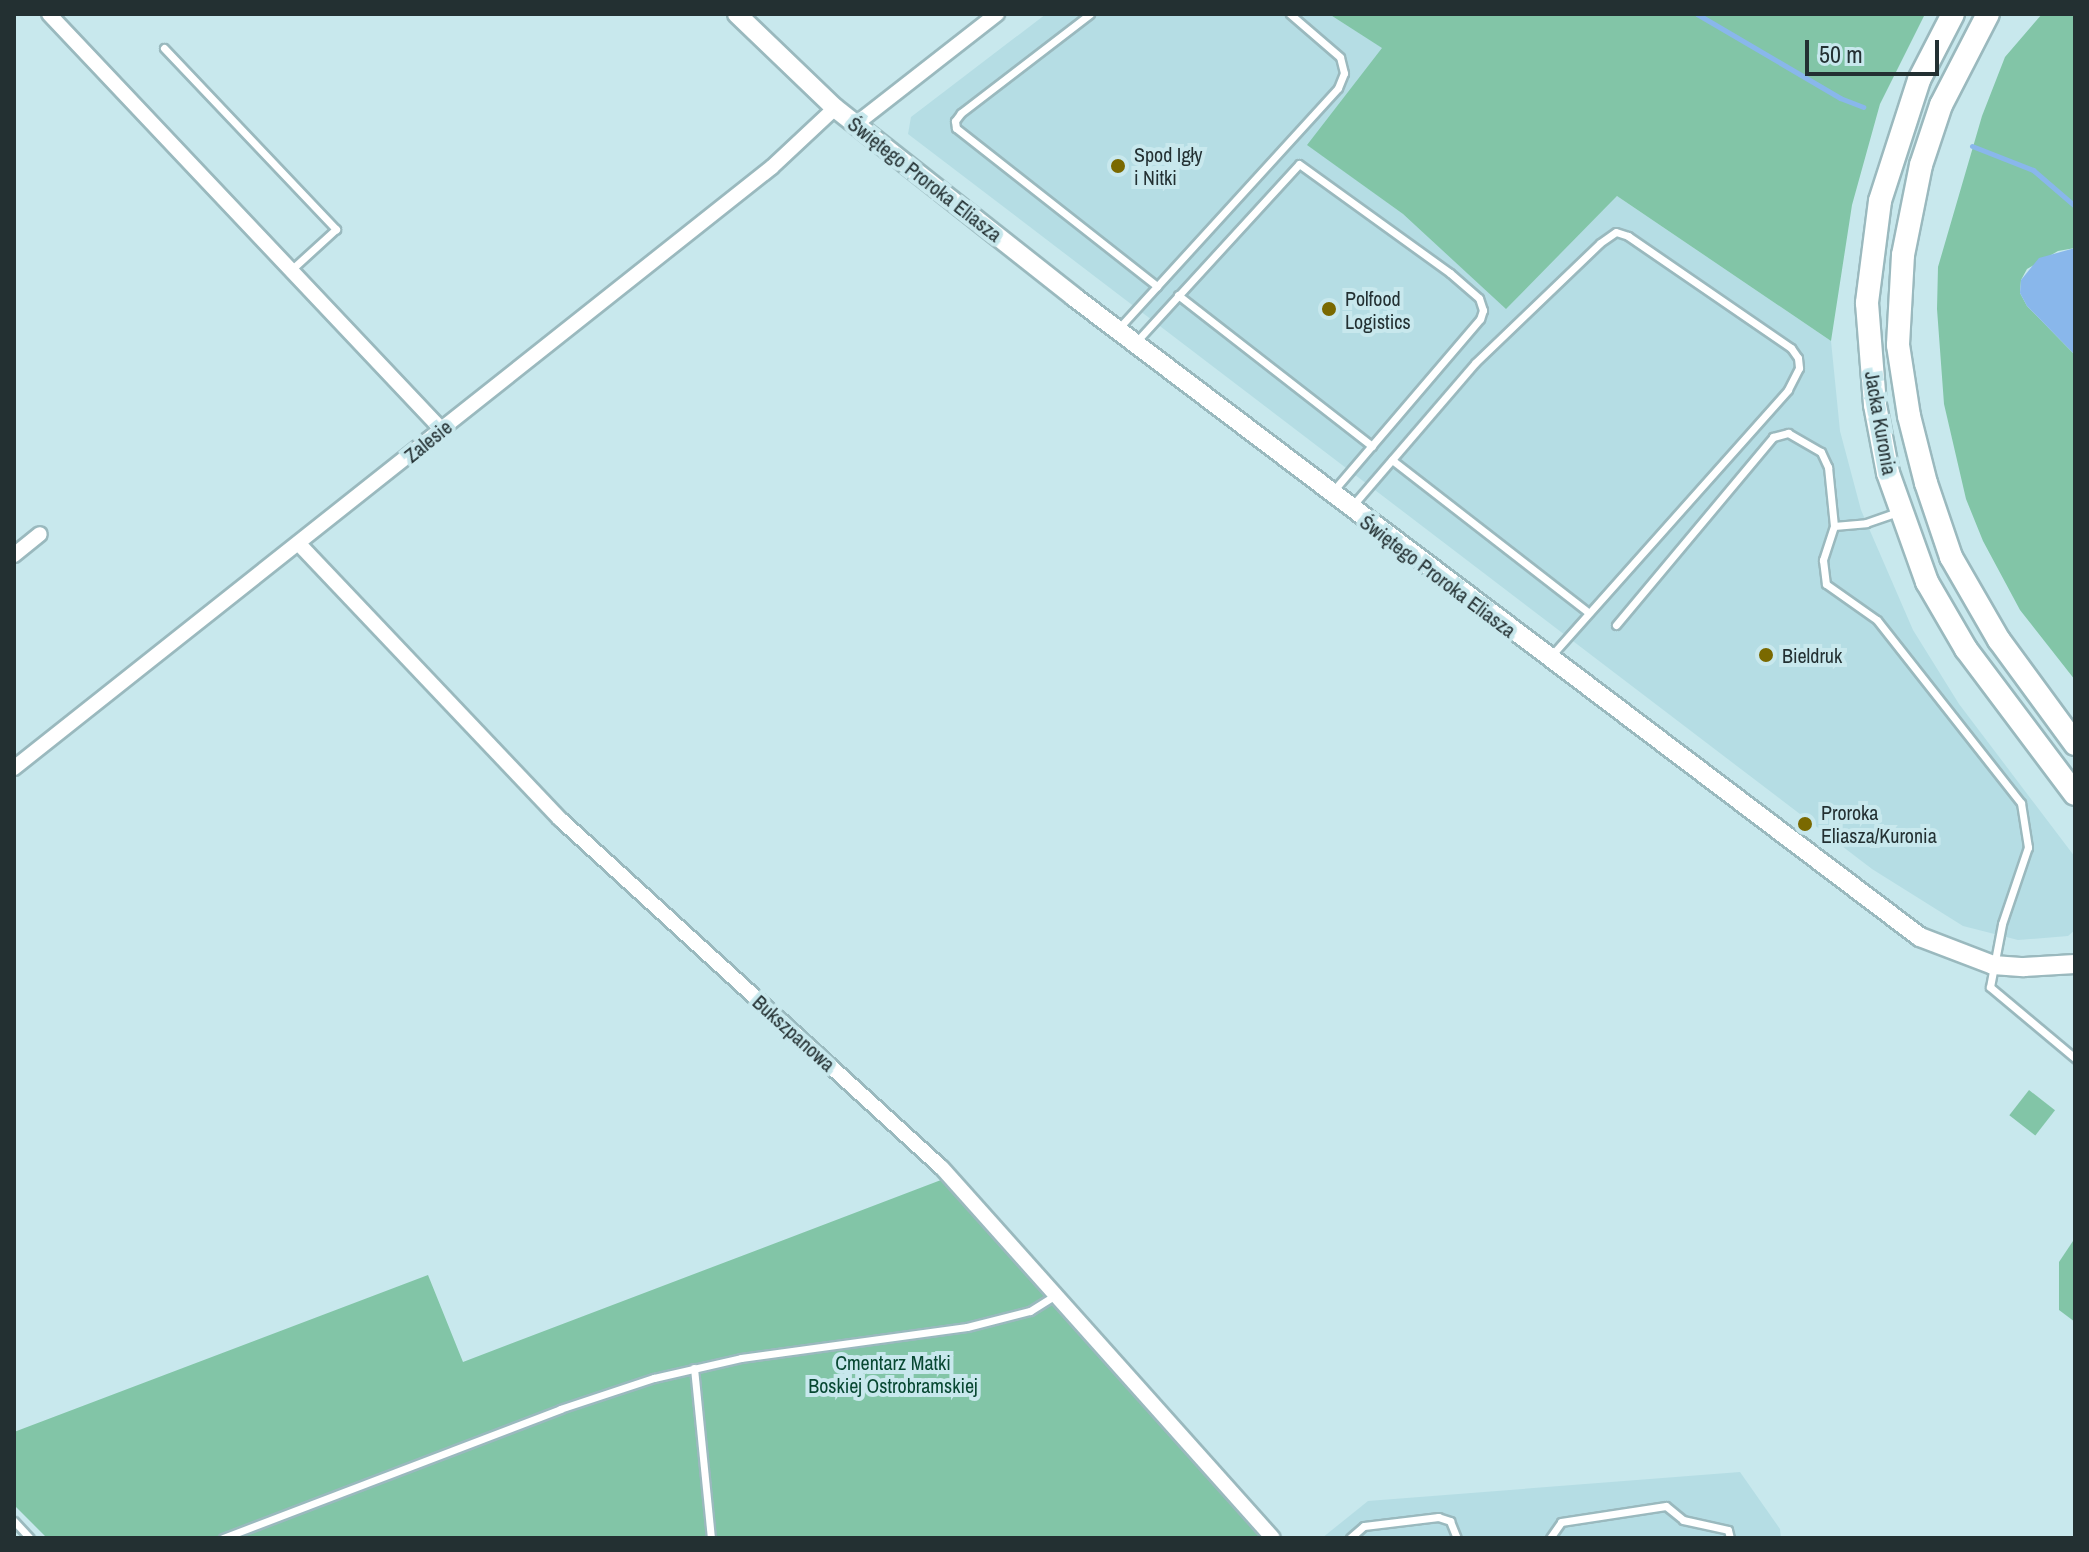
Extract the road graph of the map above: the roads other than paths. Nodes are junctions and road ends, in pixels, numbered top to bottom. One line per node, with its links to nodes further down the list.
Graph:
1 (49, 14): 11 (street)
2 (997, 14): 10 (street)
3 (1090, 14): 12 (lane)
4 (1290, 14): 12 (lane)
5 (1953, 14): 21 (main road, Jacka Kuronia)
6 (1988, 14): 29 (main road, Jacka Kuronia)
7 (746, 19): 9 (street, Świętego Proroka Eliasza)
8 (164, 48): 11 (lane)
9 (835, 108): 10 (street, Świętego Proroka Eliasza); 16 (street, Zalesie)
10 (856, 124): 14 (street, Świętego Proroka Eliasza)
11 (291, 270): 16 (street)
12 (1157, 286): 14 (lane)
13 (1178, 295): 15 (lane); 17 (lane); 17 (lane)
14 (1117, 330): 15 (street, Świętego Proroka Eliasza)
15 (1135, 344): 19 (street, Świętego Proroka Eliasza)
16 (442, 430): 24 (street, Zalesie)
17 (1372, 446): 19 (lane)
18 (1392, 460): 20 (lane); 26 (lane); 26 (lane)
19 (1330, 494): 20 (street, Świętego Proroka Eliasza)
20 (1350, 509): 28 (street, Świętego Proroka Eliasza)
21 (1900, 511): 22 (lane); 31 (main road, Jacka Kuronia)
22 (1834, 526): 27 (lane); 33 (lane)
23 (40, 534): 25 (street)
24 (299, 544): 30 (street, Zalesie); 35 (street, Bukszpanowa)
25 (14, 555)
26 (1588, 612): 28 (lane)
27 (1616, 625)
28 (1549, 659): 33 (street, Świętego Proroka Eliasza)
29 (2075, 744)
30 (14, 768)
31 (2075, 794)
32 (2075, 964): 33 (street, Świętego Proroka Eliasza)
33 (1993, 965): 34 (lane)
34 (2075, 1058)
35 (1058, 1294): 36 (lane); 41 (street, Bukszpanowa)
36 (694, 1368): 39 (lane); 40 (lane)
37 (14, 1521): 38 (lane)
38 (30, 1538)
39 (223, 1538)
40 (711, 1538)
41 (1273, 1538)
42 (1350, 1538): 43 (lane)
43 (1457, 1538)
44 (1550, 1538): 45 (lane)
45 (1730, 1538)

